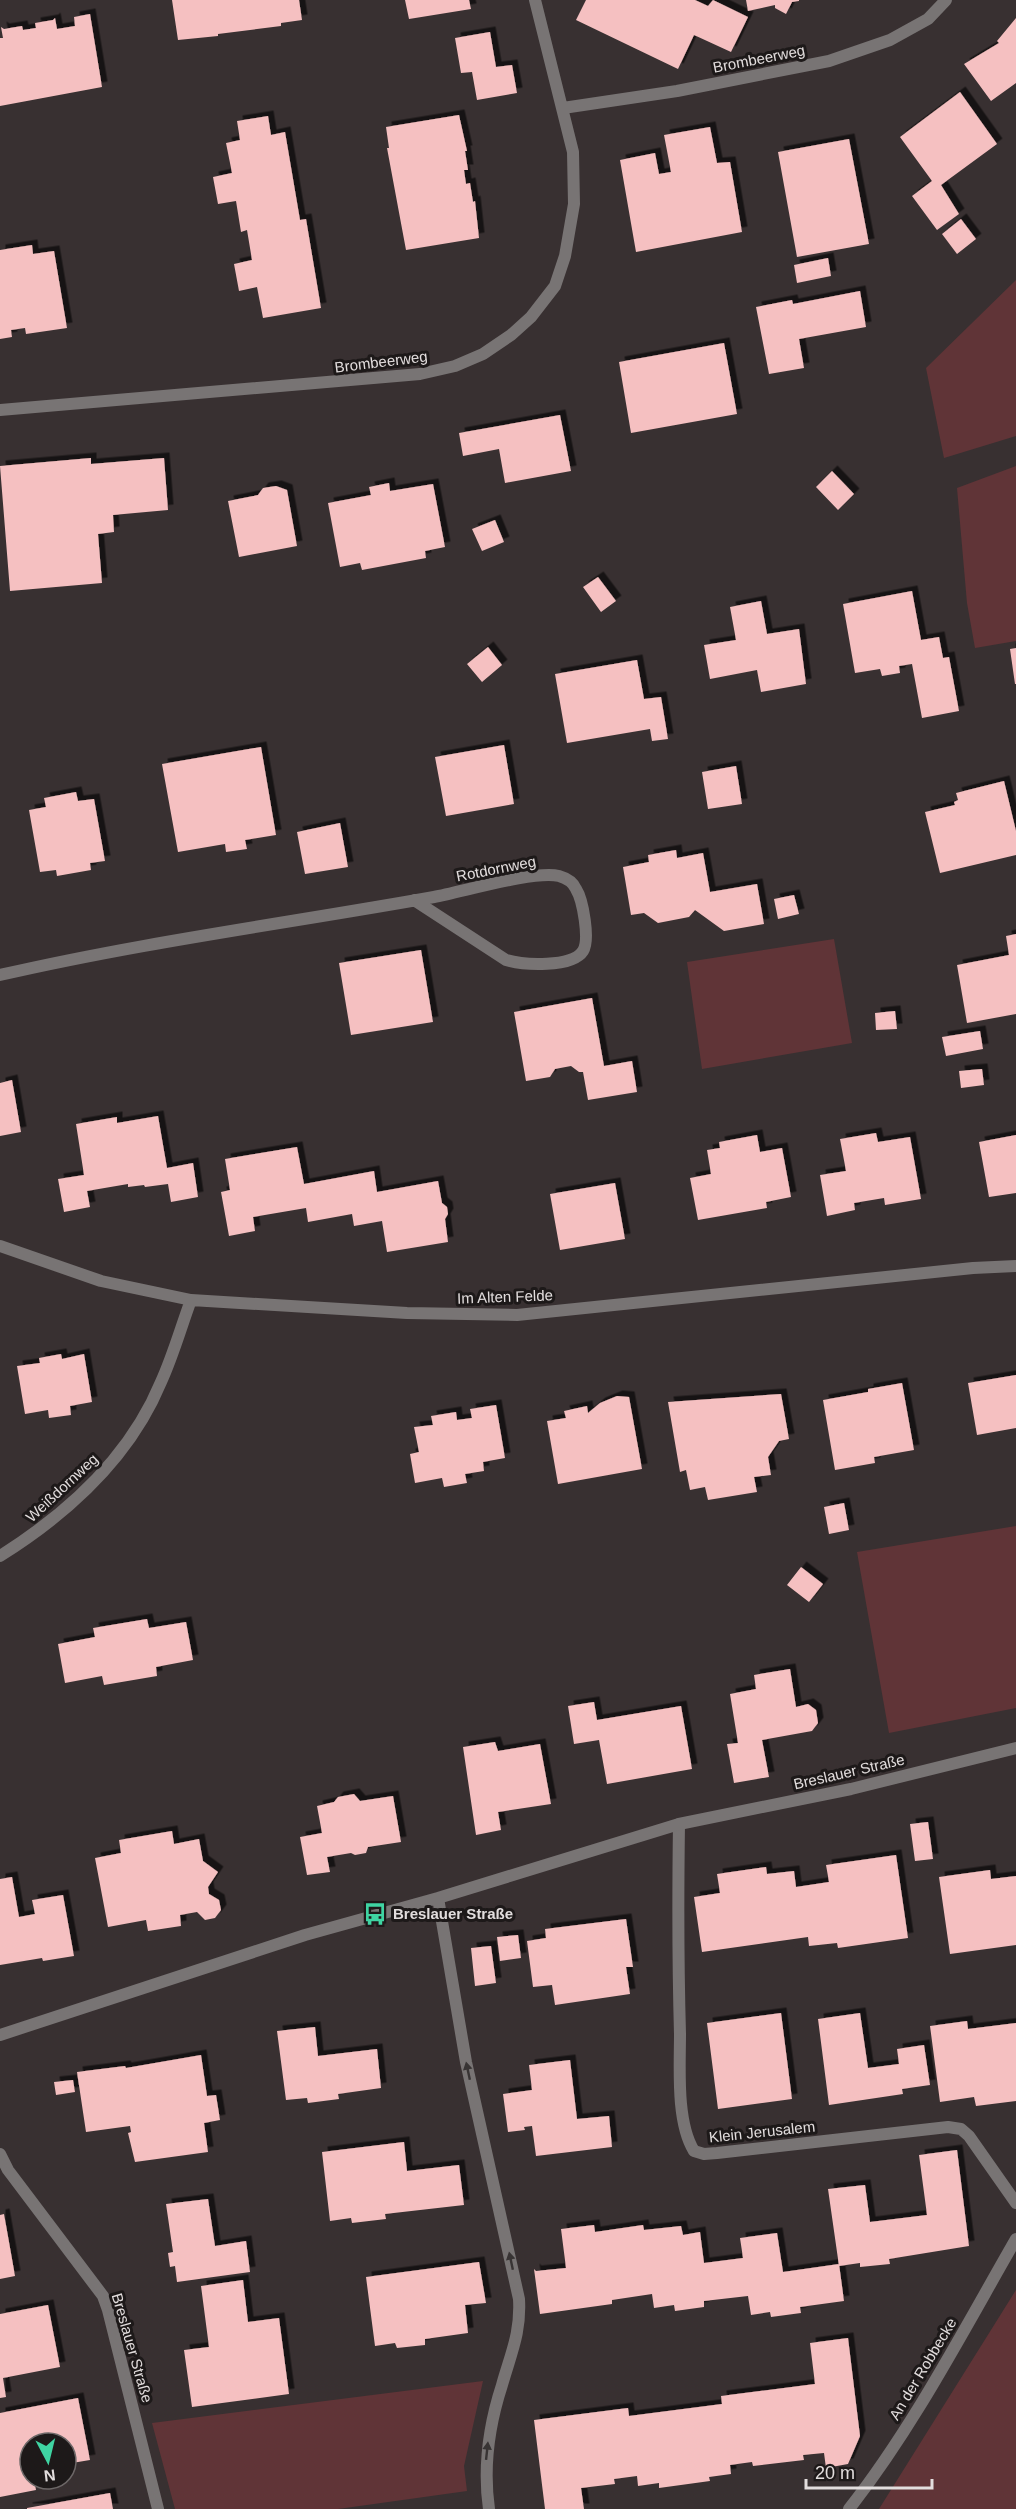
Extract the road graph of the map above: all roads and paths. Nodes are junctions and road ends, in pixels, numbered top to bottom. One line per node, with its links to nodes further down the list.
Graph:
1 (535, 0): 3 (street, Brombeerweg)
2 (946, 0): 3 (street, Brombeerweg)
3 (562, 108): 4 (street, Brombeerweg)
4 (0, 410)
5 (414, 900): 5 (street, Rotdornweg); 6 (street, Rotdornweg)
6 (0, 975)
7 (0, 1246): 9 (street, Im Alten Felde)
8 (1016, 1266): 9 (street, Im Alten Felde)
9 (191, 1300): 10 (street, Weißdornweg)
10 (0, 1556)
11 (1016, 1748): 12 (street, Breslauer Straße)
12 (679, 1824): 13 (street, Breslauer Straße); 16 (street, Klein Jerusalem)
13 (438, 1898): 14 (street, Breslauer Straße); 19 (street, one-way to 13)
14 (0, 2035)
15 (0, 2154): 18 (street, Breslauer Straße)
16 (1016, 2203)
17 (1016, 2240): 20 (street, An der Robbecke)
18 (158, 2509)
19 (489, 2509)
20 (849, 2509)

